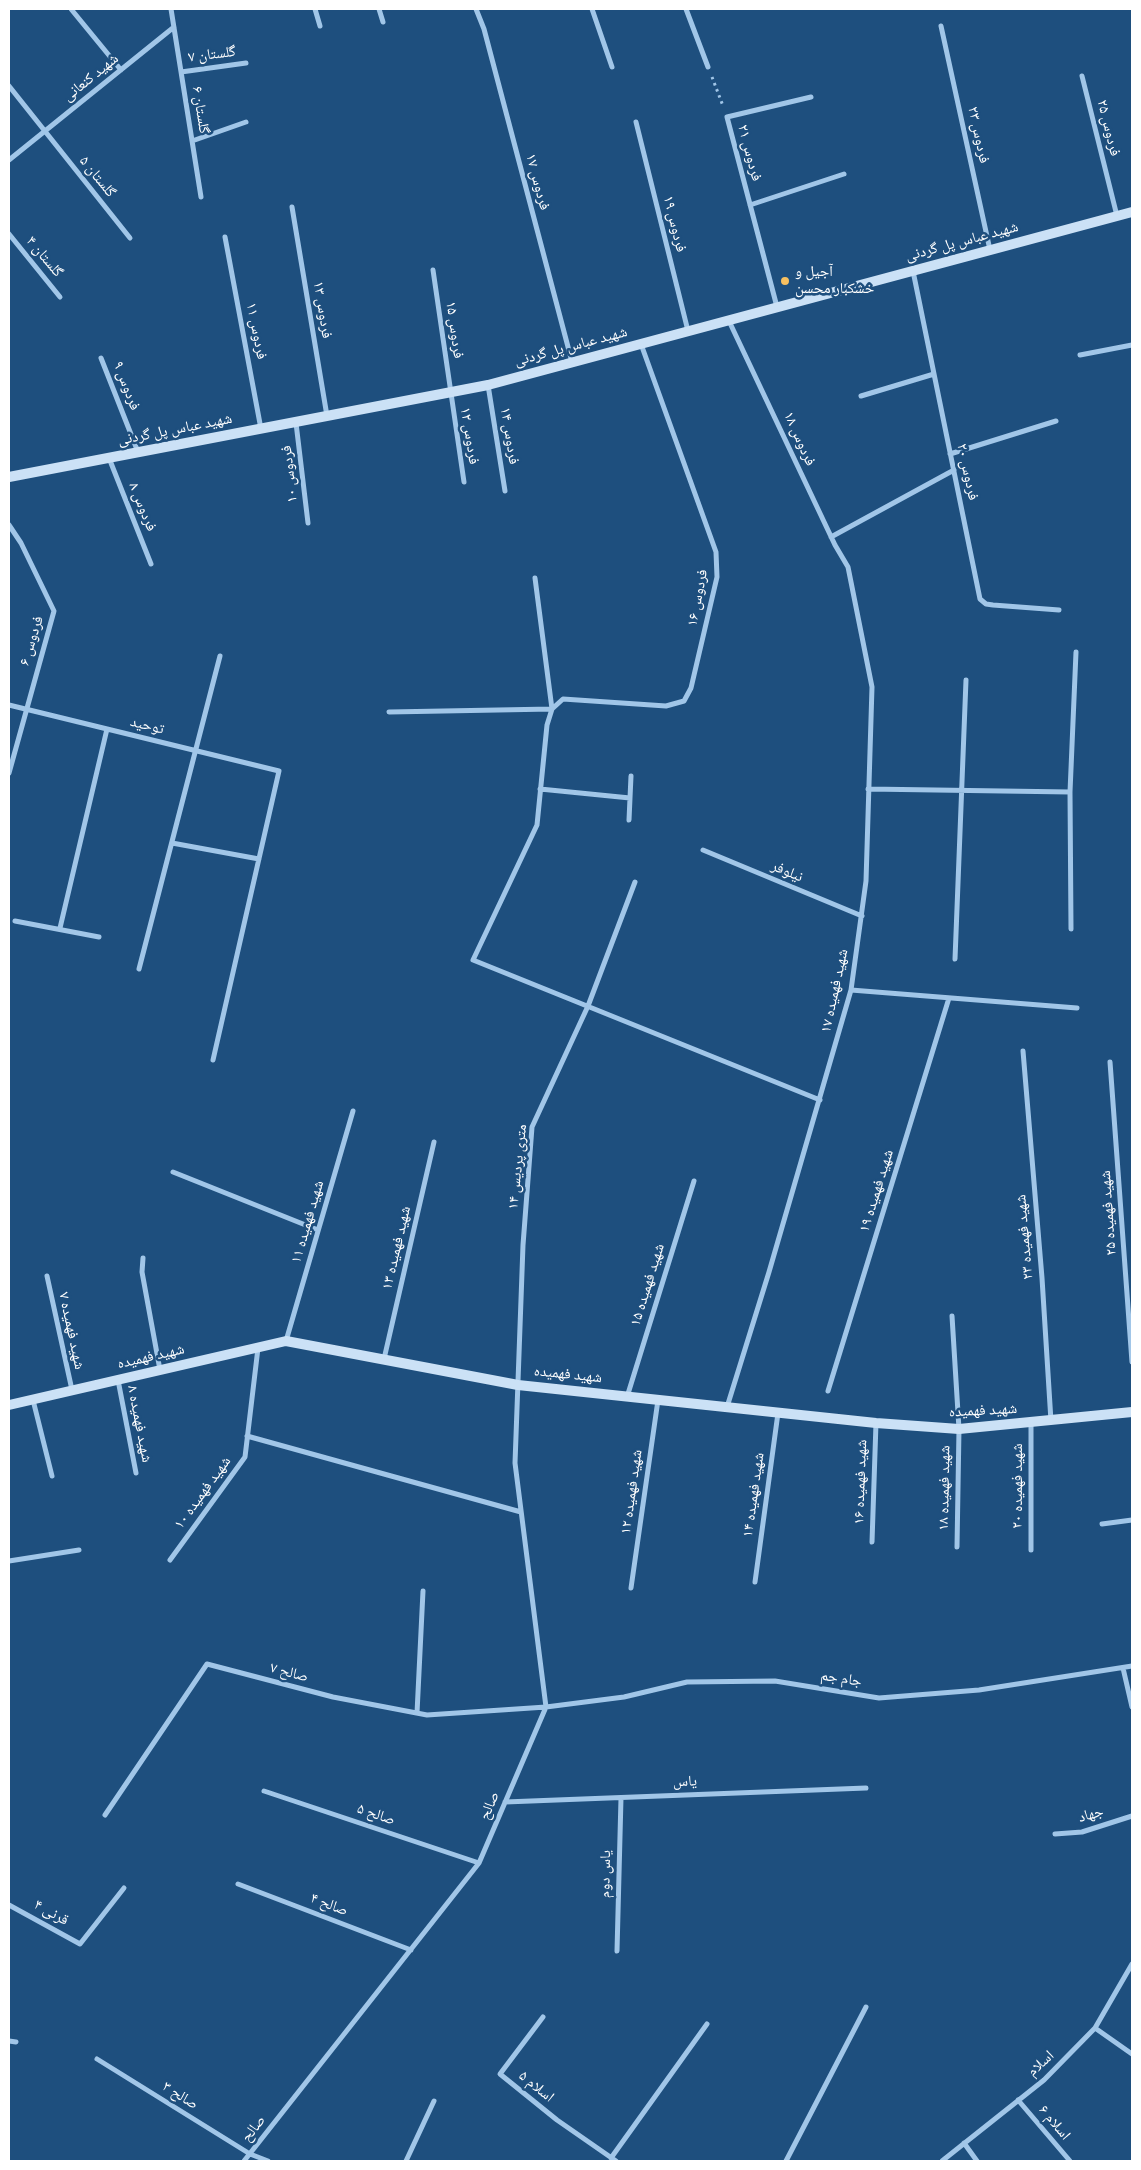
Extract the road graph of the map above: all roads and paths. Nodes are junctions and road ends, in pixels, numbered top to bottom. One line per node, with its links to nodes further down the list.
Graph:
1 (71, 9): 15 (street)
2 (170, 9): 11 (street)
3 (315, 9): 9 (street)
4 (379, 9): 8 (street)
5 (476, 9): 46 (street, فردوس ۱۷)
6 (592, 9): 13 (street)
7 (686, 9): 14 (street)
8 (383, 22)
9 (320, 26)
10 (941, 26): 35 (street, فردوس ۲۳)
11 (174, 27): 15 (street, شهید کنعانی); 16 (street, گلستان ۶)
12 (246, 63): 16 (street, گلستان ۷)
13 (612, 67)
14 (708, 67): 20 (path, فردوس ۲۱)
15 (121, 70): 23 (street, شهید کنعانی)
16 (181, 72): 24 (street, گلستان ۶)
17 (1082, 76): 31 (street, فردوس ۲۵)
18 (9, 86): 23 (street, گلستان ۵)
19 (811, 97): 20 (street)
20 (727, 117): 28 (street, فردوس ۲۱)
21 (246, 122): 24 (street)
22 (636, 122): 41 (street, فردوس ۱۹)
23 (44, 132): 25 (street, شهید کنعانی); 34 (street, گلستان ۵)
24 (192, 141): 27 (street, گلستان ۶)
25 (9, 160)
26 (844, 174): 28 (street)
27 (201, 197)
28 (750, 205): 39 (street, فردوس ۲۱)
29 (292, 207): 51 (street, فردوس ۱۳)
30 (1132, 212): 31 (street, شهید عباس پل گردنی)
31 (1117, 216): 35 (street, شهید عباس پل گردنی)
32 (9, 234): 38 (street, گلستان ۴)
33 (225, 237): 54 (street, فردوس ۱۱)
34 (130, 238)
35 (990, 250): 37 (street, شهید عباس پل گردنی)
36 (433, 270): 49 (street, فردوس ۱۵)
37 (913, 271): 39 (street, شهید عباس پل گردنی); 47 (street, فردوس ۲۰)
38 (60, 297)
39 (777, 307): 40 (street, شهید عباس پل گردنی)
40 (729, 320): 41 (street, شهید عباس پل گردنی); 64 (street, فردوس ۱۸)
41 (688, 331): 42 (street, شهید عباس پل گردنی)
42 (641, 344): 46 (street, شهید عباس پل گردنی); 74 (street, فردوس ۱۶)
43 (1132, 345): 44 (street)
44 (1080, 355)
45 (101, 358): 55 (street, فردوس ۹)
46 (572, 362): 48 (street, شهید عباس پل گردنی)
47 (934, 374): 50 (street); 56 (street, فردوس ۲۰)
48 (488, 385): 49 (street, شهید عباس پل گردنی); 61 (street, فردوس ۱۴)
49 (450, 394): 51 (street, شهید عباس پل گردنی); 60 (street, فردوس ۱۲)
50 (861, 396)
51 (327, 417): 53 (street, شهید عباس پل گردنی)
52 (1056, 421): 56 (street)
53 (296, 422): 54 (street, شهید عباس پل گردنی); 62 (street, فردوس ۱۰)
54 (261, 429): 55 (street, شهید عباس پل گردنی)
55 (138, 452): 57 (street, شهید عباس پل گردنی)
56 (950, 454): 58 (street, فردوس ۲۰)
57 (109, 458): 59 (street, شهید عباس پل گردنی); 65 (street, فردوس ۸)
58 (954, 470): 64 (street); 68 (street, فردوس ۲۰)
59 (9, 477)
60 (464, 482)
61 (504, 491)
62 (308, 523)
63 (9, 525): 73 (street, فردوس ۶)
64 (832, 537): 66 (street, فردوس ۱۸)
65 (152, 564)
66 (848, 568): 81 (street, شهید فهمیده ۱۷)
67 (535, 578): 74 (street)
68 (1059, 610)
69 (1076, 652): 83 (street)
70 (220, 656): 77 (street)
71 (966, 680): 82 (street)
72 (9, 705): 73 (street, توحید)
73 (25, 709): 76 (street, توحید); 78 (street, فردوس ۶)
74 (552, 709): 75 (street); 80 (street)
75 (389, 712)
76 (107, 729): 77 (street, توحید); 92 (street)
77 (196, 750): 86 (street); 88 (street, توحید)
78 (9, 773)
79 (631, 776): 84 (street)
80 (540, 789): 84 (street); 99 (street)
81 (868, 790): 82 (street); 90 (street, شهید فهمیده ۱۷)
82 (961, 791): 83 (street); 95 (street)
83 (1070, 792): 93 (street)
84 (630, 798): 85 (street)
85 (629, 820)
86 (172, 843): 88 (street); 96 (street)
87 (703, 850): 90 (street, نیلوفر)
88 (259, 859): 102 (street)
89 (635, 882): 99 (street, ۱۴ متری پردیس)
90 (862, 916): 97 (street, شهید فهمیده ۱۷)
91 (15, 921): 92 (street)
92 (60, 928): 94 (street)
93 (1071, 928)
94 (100, 937)
95 (955, 959)
96 (139, 970)
97 (851, 990): 98 (street); 104 (street, شهید فهمیده ۱۷)
98 (949, 998): 100 (street); 121 (street, شهید فهمیده ۱۹)
99 (588, 1006): 104 (street); 119 (street, ۱۴ متری پردیس)
100 (1077, 1008)
101 (1023, 1051): 129 (street, شهید فهمیده ۲۳)
102 (213, 1060)
103 (1110, 1062): 116 (street, شهید فهمیده ۲۵)
104 (820, 1100): 126 (street, شهید فهمیده ۱۷)
105 (353, 1111): 109 (street, شهید فهمیده ۱۱)
106 (434, 1142): 115 (street, شهید فهمیده ۱۳)
107 (173, 1172): 109 (street)
108 (694, 1181): 122 (street, شهید فهمیده ۱۵)
109 (318, 1230): 113 (street, شهید فهمیده ۱۱)
110 (143, 1258): 117 (street)
111 (47, 1276): 120 (street, شهید فهمیده ۷)
112 (952, 1316): 132 (street, شهید فهمیده ۱۸)
113 (286, 1341): 114 (street, شهید فهمیده); 115 (street, شهید فهمیده)
114 (258, 1347): 117 (street, شهید فهمیده); 133 (street, شهید فهمیده ۱۰)
115 (384, 1359): 119 (street, شهید فهمیده)
116 (1132, 1362)
117 (160, 1370): 118 (street, شهید فهمیده)
118 (118, 1380): 120 (street, شهید فهمیده); 134 (street, شهید فهمیده ۸)
119 (518, 1385): 122 (street, شهید فهمیده); 136 (street)
120 (72, 1390): 123 (street, شهید فهمیده)
121 (828, 1391)
122 (627, 1396): 124 (street, شهید فهمیده)
123 (33, 1399): 125 (street, شهید فهمیده); 135 (street)
124 (658, 1400): 126 (street, شهید فهمیده); 146 (street, شهید فهمیده ۱۲)
125 (9, 1405)
126 (727, 1407): 127 (street, شهید فهمیده)
127 (778, 1412): 131 (street, شهید فهمیده); 145 (street, شهید فهمیده ۱۴)
128 (1132, 1412): 129 (street, شهید فهمیده)
129 (1050, 1421): 130 (street, شهید فهمیده)
130 (1031, 1422): 132 (street, شهید فهمیده); 142 (street, شهید فهمیده ۲۰)
131 (876, 1423): 132 (street, شهید فهمیده); 139 (street, شهید فهمیده ۱۶)
132 (959, 1429): 140 (street, شهید فهمیده ۱۸)
133 (247, 1436): 136 (street); 143 (street, شهید فهمیده ۱۰)
134 (136, 1473)
135 (52, 1476)
136 (521, 1512): 150 (street)
137 (1132, 1520): 138 (street)
138 (1102, 1524)
139 (872, 1542)
140 (957, 1547)
141 (79, 1550): 144 (street)
142 (1031, 1550)
143 (170, 1560)
144 (9, 1561)
145 (754, 1582)
146 (631, 1588)
147 (424, 1591): 152 (street)
148 (1132, 1666): 149 (street, جام جم)
149 (1122, 1668): 150 (street, جام جم); 151 (street)
150 (546, 1707): 152 (street, صالح ۷); 156 (street, صالح)
151 (1132, 1707)
152 (417, 1713): 157 (street, صالح ۷)
153 (866, 1788): 155 (street, یاس)
154 (264, 1791): 160 (street, صالح ۵)
155 (621, 1798): 156 (street, یاس); 165 (street, یاس دوم)
156 (505, 1802): 160 (street, صالح)
157 (105, 1815)
158 (1132, 1816): 159 (street, جهاد)
159 (1055, 1834)
160 (480, 1863): 164 (street, صالح)
161 (238, 1884): 164 (street, صالح ۴)
162 (124, 1888): 163 (street, قرنی ۴)
163 (9, 1904)
164 (411, 1950): 178 (street, صالح)
165 (617, 1952)
166 (1132, 1964): 170 (street, اسلام)
167 (866, 2007): 183 (street)
168 (543, 2017): 179 (street, اسلام ۵)
169 (707, 2024): 179 (street)
170 (1095, 2028): 173 (street); 176 (street, اسلام)
171 (9, 2041): 172 (street)
172 (16, 2042)
173 (1132, 2054)
174 (97, 2059): 178 (street, صالح ۳)
175 (434, 2100): 182 (street)
176 (1018, 2100): 177 (street, اسلام); 186 (street, اسلام ۶)
177 (964, 2144): 184 (street, اسلام); 185 (street)
178 (250, 2154): 180 (street, صالح); 181 (street)
179 (613, 2160)
180 (244, 2161)
181 (268, 2161)
182 (406, 2161)
183 (786, 2161)
184 (942, 2161)
185 (977, 2161)
186 (1070, 2161)

